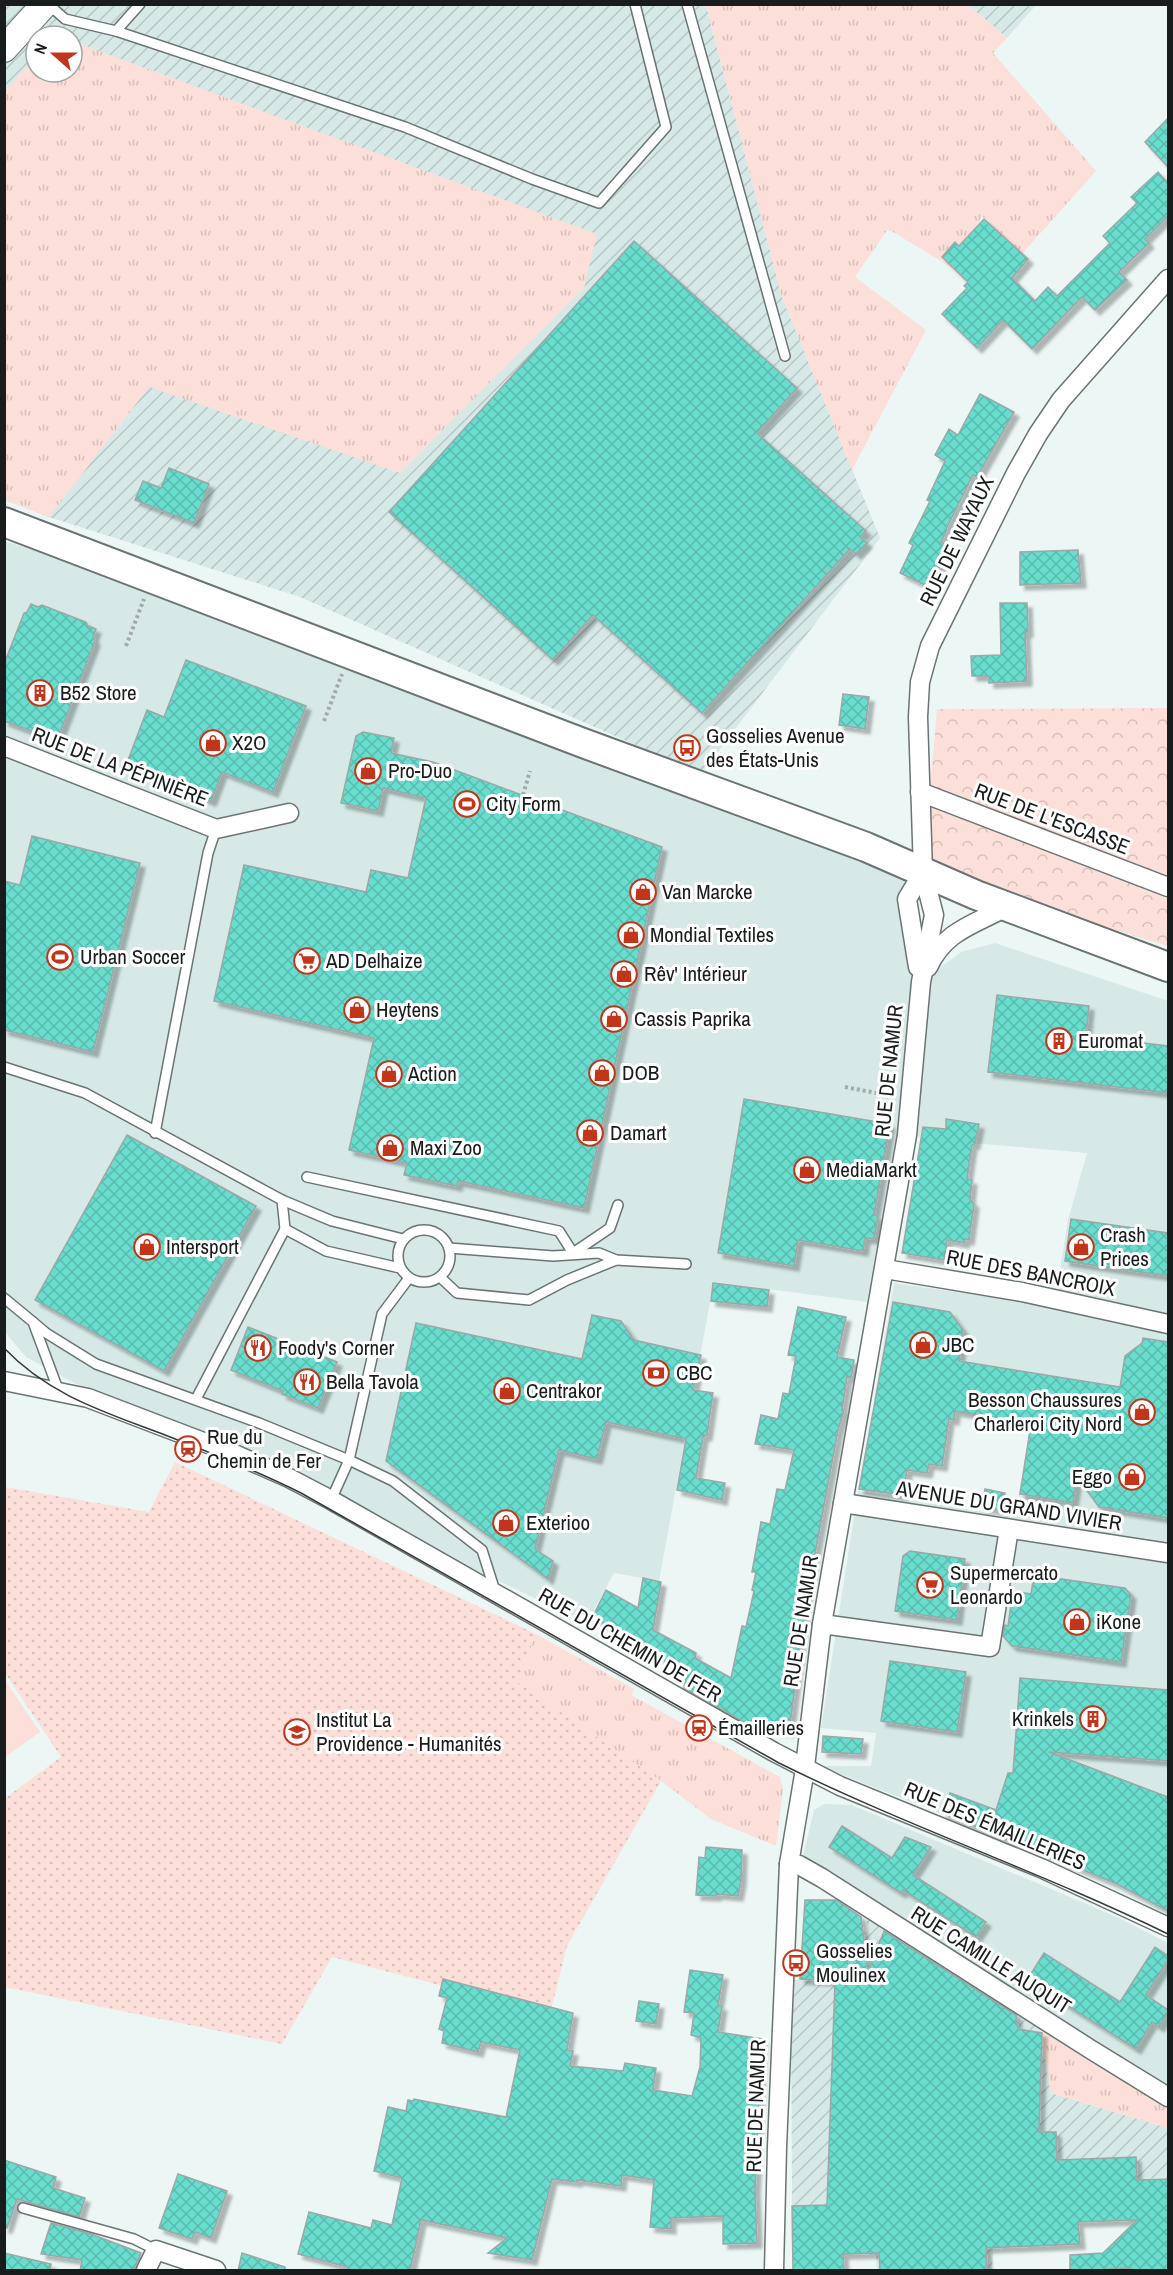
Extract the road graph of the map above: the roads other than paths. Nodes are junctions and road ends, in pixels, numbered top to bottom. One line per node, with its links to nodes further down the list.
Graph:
1 (47, 4): 5 (lane); 6 (street)
2 (140, 4): 5 (lane)
3 (635, 4): 5 (lane)
4 (687, 4): 8 (lane)
5 (116, 31)
6 (4, 49)
7 (1168, 279): 11 (street, RUE DE WAYAUX)
8 (785, 356)
9 (4, 522): 14 (main road)
10 (4, 747): 13 (street, RUE DE LA PÉPINIÈRE)
11 (920, 792): 14 (street, RUE DE WAYAUX); 15 (street, RUE DE L'ESCASSE)
12 (289, 813): 13 (street, RUE DE LA PÉPINIÈRE)
13 (216, 829): 20 (lane)
14 (923, 872): 16 (main road); 18 (street)
15 (1168, 887)
16 (1008, 906): 17 (main road); 18 (street, RUE DE NAMUR)
17 (1168, 967)
18 (921, 982): 31 (street, RUE DE NAMUR)
19 (4, 1067): 20 (lane)
20 (155, 1133): 22 (lane)
21 (307, 1177): 27 (lane)
22 (282, 1200): 24 (lane); 25 (lane)
23 (618, 1205): 27 (lane)
24 (285, 1229): 30 (lane); 39 (lane)
25 (403, 1239): 26 (lane); 30 (lane)
26 (449, 1248): 27 (lane); 32 (lane)
27 (573, 1253): 28 (lane)
28 (616, 1260): 29 (lane); 32 (lane)
29 (686, 1264)
30 (400, 1268): 33 (lane)
31 (885, 1269): 36 (street, RUE DES BANCROIX); 42 (street, RUE DE NAMUR)
32 (440, 1277): 33 (lane)
33 (409, 1278): 40 (lane)
34 (4, 1298): 35 (lane)
35 (33, 1322): 38 (lane); 39 (lane)
36 (1168, 1324)
37 (4, 1381): 38 (street, RUE DU CHEMIN DE FER)
38 (59, 1392): 41 (street, RUE DU CHEMIN DE FER)
39 (196, 1399): 40 (lane)
40 (349, 1460): 41 (lane); 45 (lane)
41 (331, 1500): 45 (street, RUE DU CHEMIN DE FER)
42 (843, 1503): 43 (street, AVENUE DU GRAND VIVIER); 46 (street, RUE DE NAMUR)
43 (1009, 1529): 44 (street, AVENUE DU GRAND VIVIER); 46 (street)
44 (1168, 1553)
45 (495, 1593): 47 (street, RUE DU CHEMIN DE FER)
46 (822, 1624): 47 (street, RUE DE NAMUR)
47 (804, 1768): 48 (street, RUE DE NAMUR); 49 (street, RUE DES ÉMAILLERIES)
48 (789, 1864): 50 (street, RUE CAMILLE AUQUIT); 55 (street, RUE DE NAMUR)
49 (1168, 1927)
50 (1168, 2097)
51 (23, 2208): 52 (lane)
52 (156, 2250): 53 (street); 54 (street)
53 (146, 2271)
54 (216, 2271)
55 (774, 2271)

